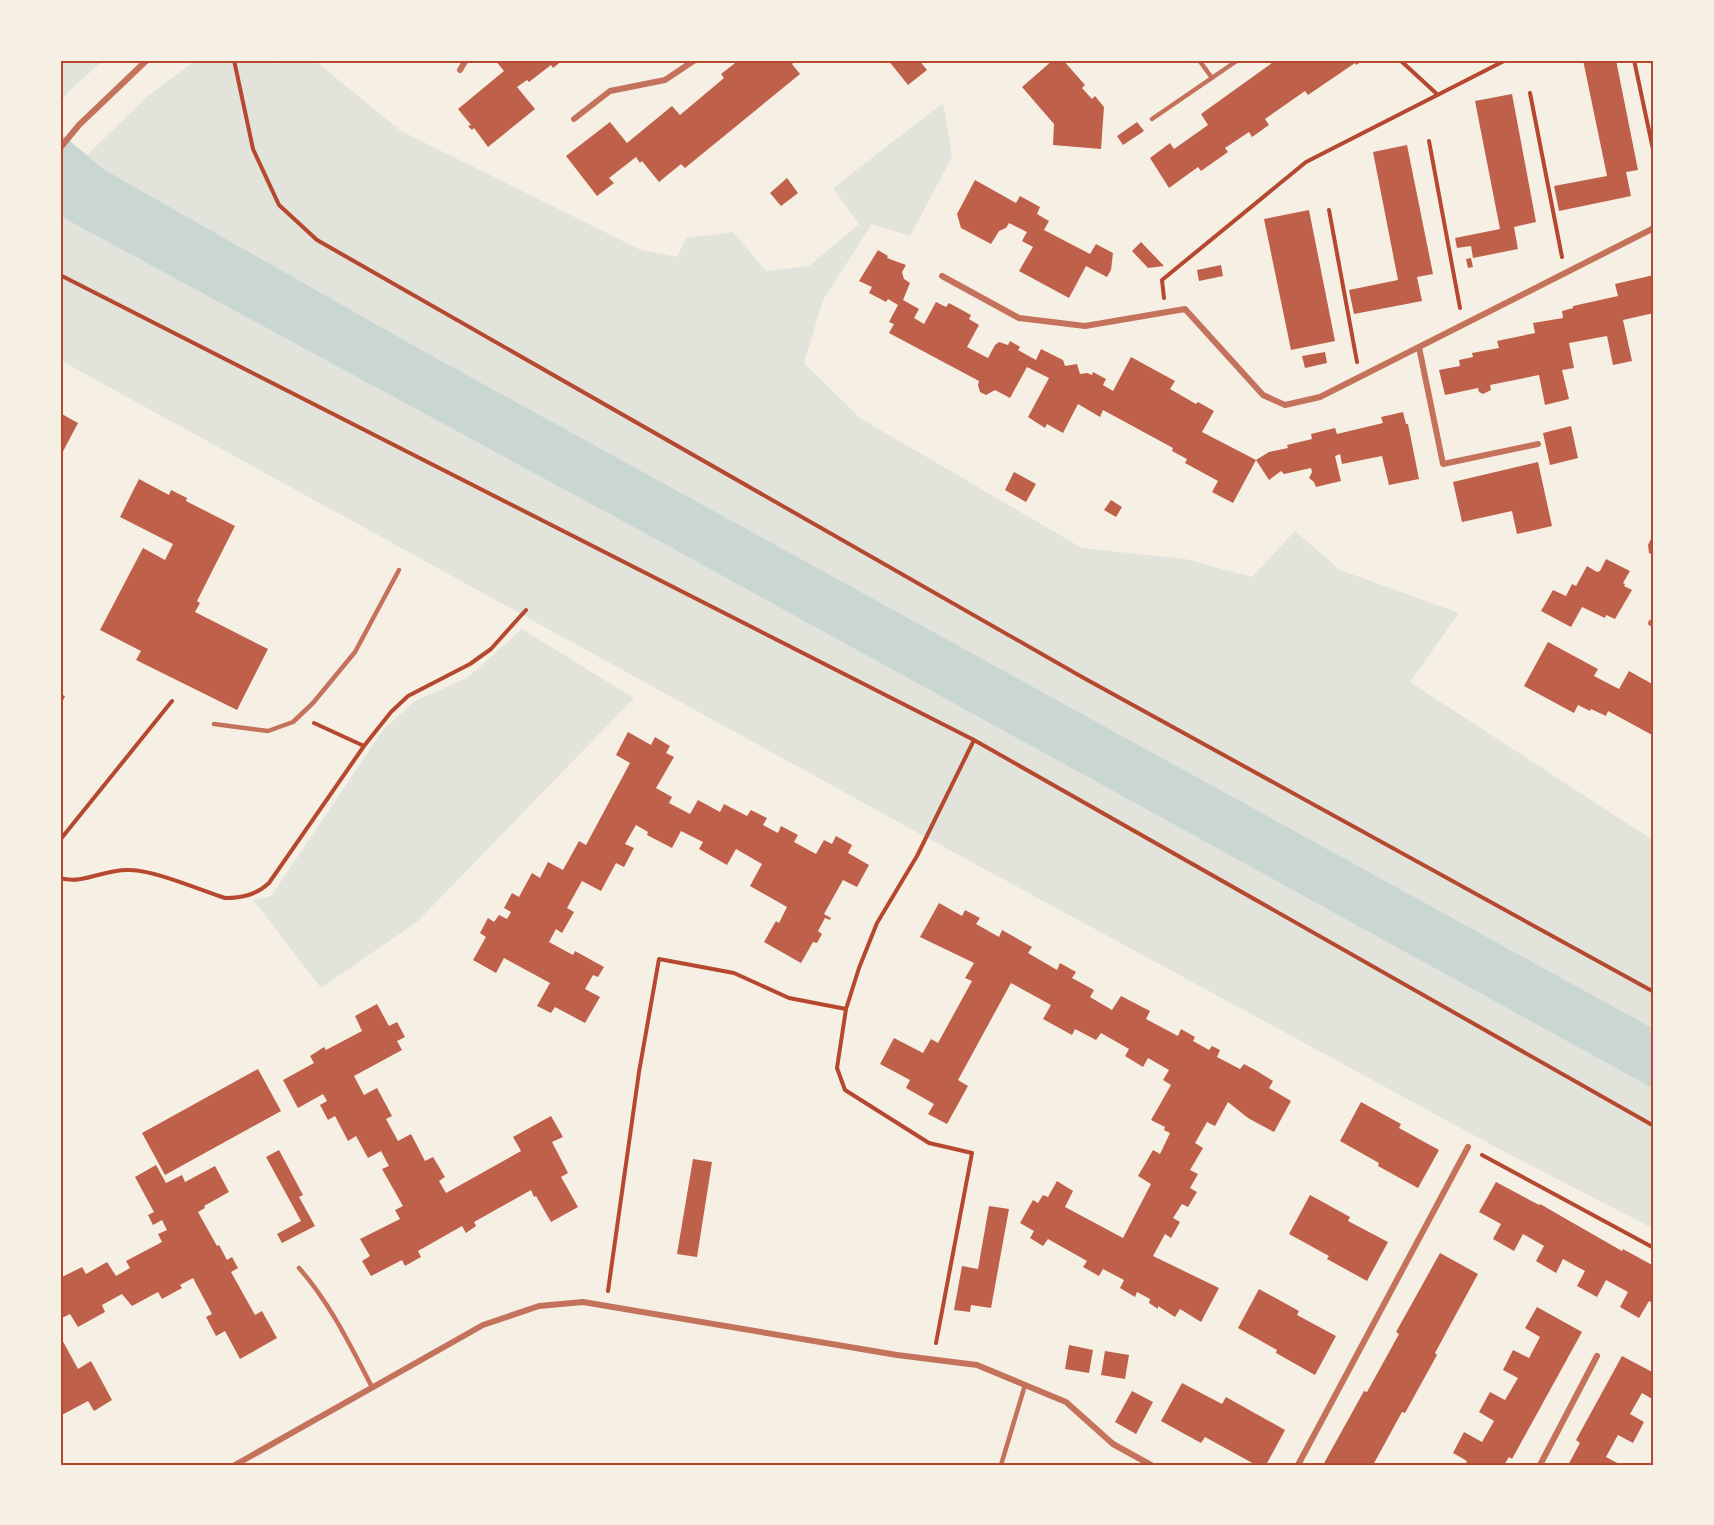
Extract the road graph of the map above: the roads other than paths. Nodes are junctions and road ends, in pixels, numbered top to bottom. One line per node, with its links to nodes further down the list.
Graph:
1 (147, 60): 10 (street)
2 (466, 60): 6 (street)
3 (695, 60): 8 (street)
4 (1199, 60): 7 (lane)
5 (1238, 60): 7 (lane)
6 (460, 70)
7 (1212, 78): 9 (lane)
8 (574, 118)
9 (1152, 119)
10 (60, 148)
11 (1654, 228): 13 (street)
12 (942, 276): 13 (street)
13 (1419, 347): 14 (street)
14 (1538, 444)
15 (399, 570): 16 (lane)
16 (214, 724)
17 (1468, 1147): 25 (street)
18 (299, 1268): 21 (lane)
19 (1597, 1356): 26 (street)
20 (1024, 1385): 21 (street); 23 (lane); 24 (street)
21 (372, 1387): 22 (street)
22 (234, 1465)
23 (1001, 1465)
24 (1151, 1465)
25 (1298, 1465)
26 (1540, 1465)

